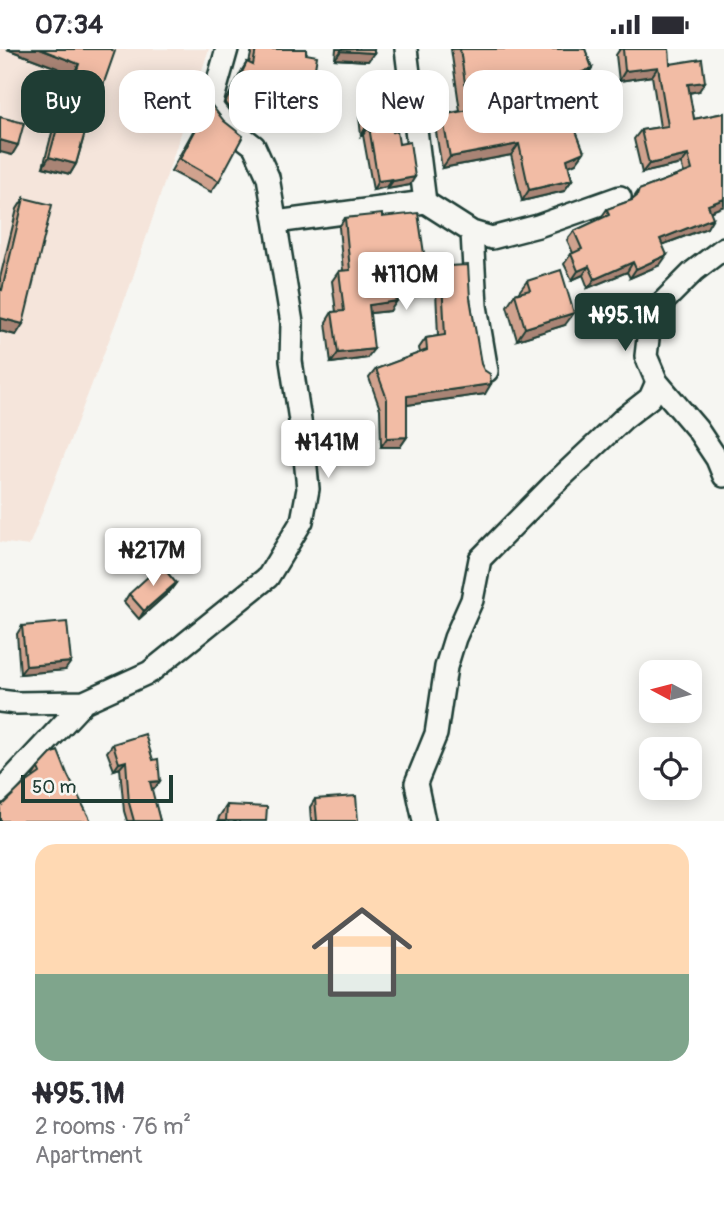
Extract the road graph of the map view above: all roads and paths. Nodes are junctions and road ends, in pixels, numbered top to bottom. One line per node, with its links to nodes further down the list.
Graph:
1 (227, 49): 5 (street)
2 (406, 49): 4 (street)
3 (620, 197): 6 (street)
4 (425, 202): 5 (street); 6 (street)
5 (275, 222): 12 (street)
6 (472, 232): 8 (street)
7 (724, 248): 9 (street)
8 (487, 371)
9 (657, 383): 10 (street); 14 (street)
10 (724, 476)
11 (0, 701): 12 (street)
12 (83, 702): 13 (street)
13 (0, 792)
14 (424, 821)

